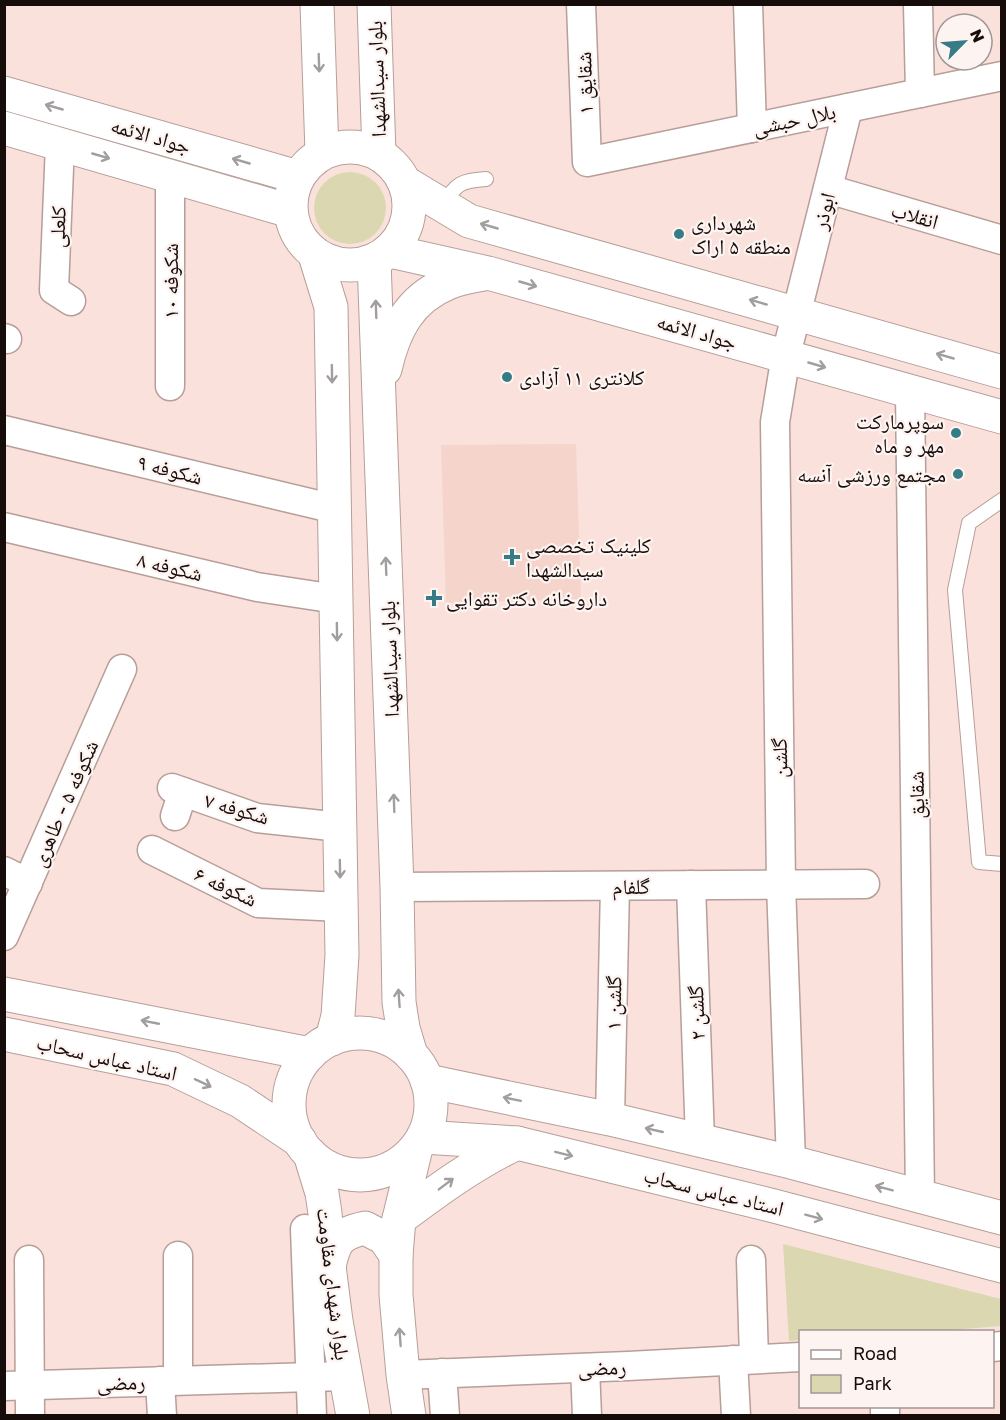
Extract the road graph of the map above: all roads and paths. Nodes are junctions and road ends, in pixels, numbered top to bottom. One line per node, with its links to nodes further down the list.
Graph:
1 (317, 4): 13 (main road, one-way to 13)
2 (374, 4): 14 (main road, بلوار سیدالشهدا)
3 (581, 4): 15 (street, شقایق ۱)
4 (748, 4): 11 (street)
5 (918, 4): 8 (street)
6 (1002, 76): 8 (street, بلال حبشی)
7 (4, 93): 17 (main road, جواد الائمه, one-way to 7)
8 (920, 93): 9 (street, بلال حبشی)
9 (848, 108): 11 (street, بلال حبشی); 20 (street, ابوذر)
10 (4, 128): 12 (main road, جواد الائمه)
11 (752, 128): 15 (street, بلال حبشی)
12 (60, 144): 16 (main road, جواد الائمه, one-way to 16); 27 (street, کلعلی)
13 (322, 153): 14 (main road); 17 (main road)
14 (379, 154): 19 (main road)
15 (587, 162)
16 (170, 176): 22 (main road, جواد الائمه); 31 (street, شکوفه ۱۰)
17 (298, 177): 22 (main road)
18 (486, 179): 21 (lane)
19 (404, 182): 21 (main road, جواد الائمه); 25 (main road)
20 (828, 189): 23 (street, انقلاب); 28 (street, ابوذر)
21 (443, 205): 28 (main road, جواد الائمه, one-way to 21)
22 (290, 211): 24 (main road)
23 (1002, 240)
24 (315, 255): 25 (main road); 37 (main road, one-way to 37)
25 (382, 256): 26 (main road, جواد الائمه); 33 (main road, بلوار سیدالشهدا, one-way to 25)
26 (488, 273): 29 (main road, جواد الائمه, one-way to 29); 33 (main road)
27 (71, 301)
28 (796, 313): 29 (street, ابوذر); 30 (main road, جواد الائمه, one-way to 28)
29 (786, 355): 32 (main road, جواد الائمه, one-way to 32); 46 (street, گلشن)
30 (1002, 372)
31 (170, 386)
32 (910, 392): 34 (main road, جواد الائمه); 63 (street, شقایق)
33 (379, 394): 50 (main road, بلوار سیدالشهدا, one-way to 33)
34 (1002, 417)
35 (4, 429): 37 (street, شکوفه ۹)
36 (1002, 500): 44 (lane)
37 (335, 509): 39 (main road)
38 (4, 526): 39 (street, شکوفه ۸)
39 (336, 599): 42 (main road, one-way to 42)
40 (122, 669): 45 (street, شکوفه ۵ - طاهری)
41 (177, 798): 42 (street, شکوفه ۷)
42 (340, 827): 51 (main road, one-way to 51)
43 (152, 850): 51 (street, شکوفه ۶)
44 (1002, 864)
45 (16, 877): 52 (street, شکوفه ۵ - طاهری)
46 (781, 884): 47 (street, گلفام); 48 (street, گلفام); 62 (street, گلشن)
47 (865, 884)
48 (691, 885): 49 (street, گلفام); 58 (street, گلشن ۲)
49 (615, 886): 50 (street, گلفام); 57 (street, گلشن ۱)
50 (398, 887): 56 (main road, بلوار سیدالشهدا, one-way to 50)
51 (341, 906): 55 (main road)
52 (4, 936)
53 (4, 994): 55 (main road, استاد عباس سحاب, one-way to 53)
54 (4, 1034): 61 (main road, استاد عباس سحاب, one-way to 61)
55 (321, 1046): 56 (main road); 61 (main road)
56 (419, 1068): 57 (main road, one-way to 56); 59 (main road)
57 (610, 1119): 58 (main road, one-way to 57)
58 (700, 1141): 62 (main road)
59 (419, 1142): 60 (main road, استاد عباس سحاب); 61 (main road); 65 (main road)
60 (517, 1143): 65 (main road, one-way to 60); 72 (main road, استاد عباس سحاب, one-way to 72)
61 (305, 1147): 71 (main road, بلوار شهدای مقاومت)
62 (791, 1162): 63 (main road, one-way to 62)
63 (920, 1197): 64 (main road)
64 (1002, 1218)
65 (399, 1219): 67 (main road)
66 (305, 1229): 79 (street)
67 (396, 1255): 71 (main road); 77 (main road, one-way to 67)
68 (177, 1256): 80 (street)
69 (29, 1260): 81 (street)
70 (751, 1260): 74 (street)
71 (329, 1266): 78 (main road, بلوار شهدای مقاومت)
72 (1002, 1266)
73 (799, 1357): 74 (street, رمضی)
74 (744, 1360): 75 (street, رمضی); 89 (street)
75 (585, 1368): 76 (street, رمضی); 88 (street)
76 (442, 1374): 77 (street, رمضی); 87 (street)
77 (403, 1375): 86 (main road)
78 (345, 1376): 79 (street, رمضی); 85 (main road, بلوار شهدای مقاومت)
79 (310, 1377): 80 (street, رمضی); 84 (street)
80 (169, 1381): 81 (street, رمضی); 83 (street)
81 (17, 1385): 82 (street)
82 (30, 1416)
83 (162, 1416)
84 (312, 1416)
85 (353, 1416)
86 (409, 1416)
87 (445, 1416)
88 (587, 1416)
89 (736, 1416)

